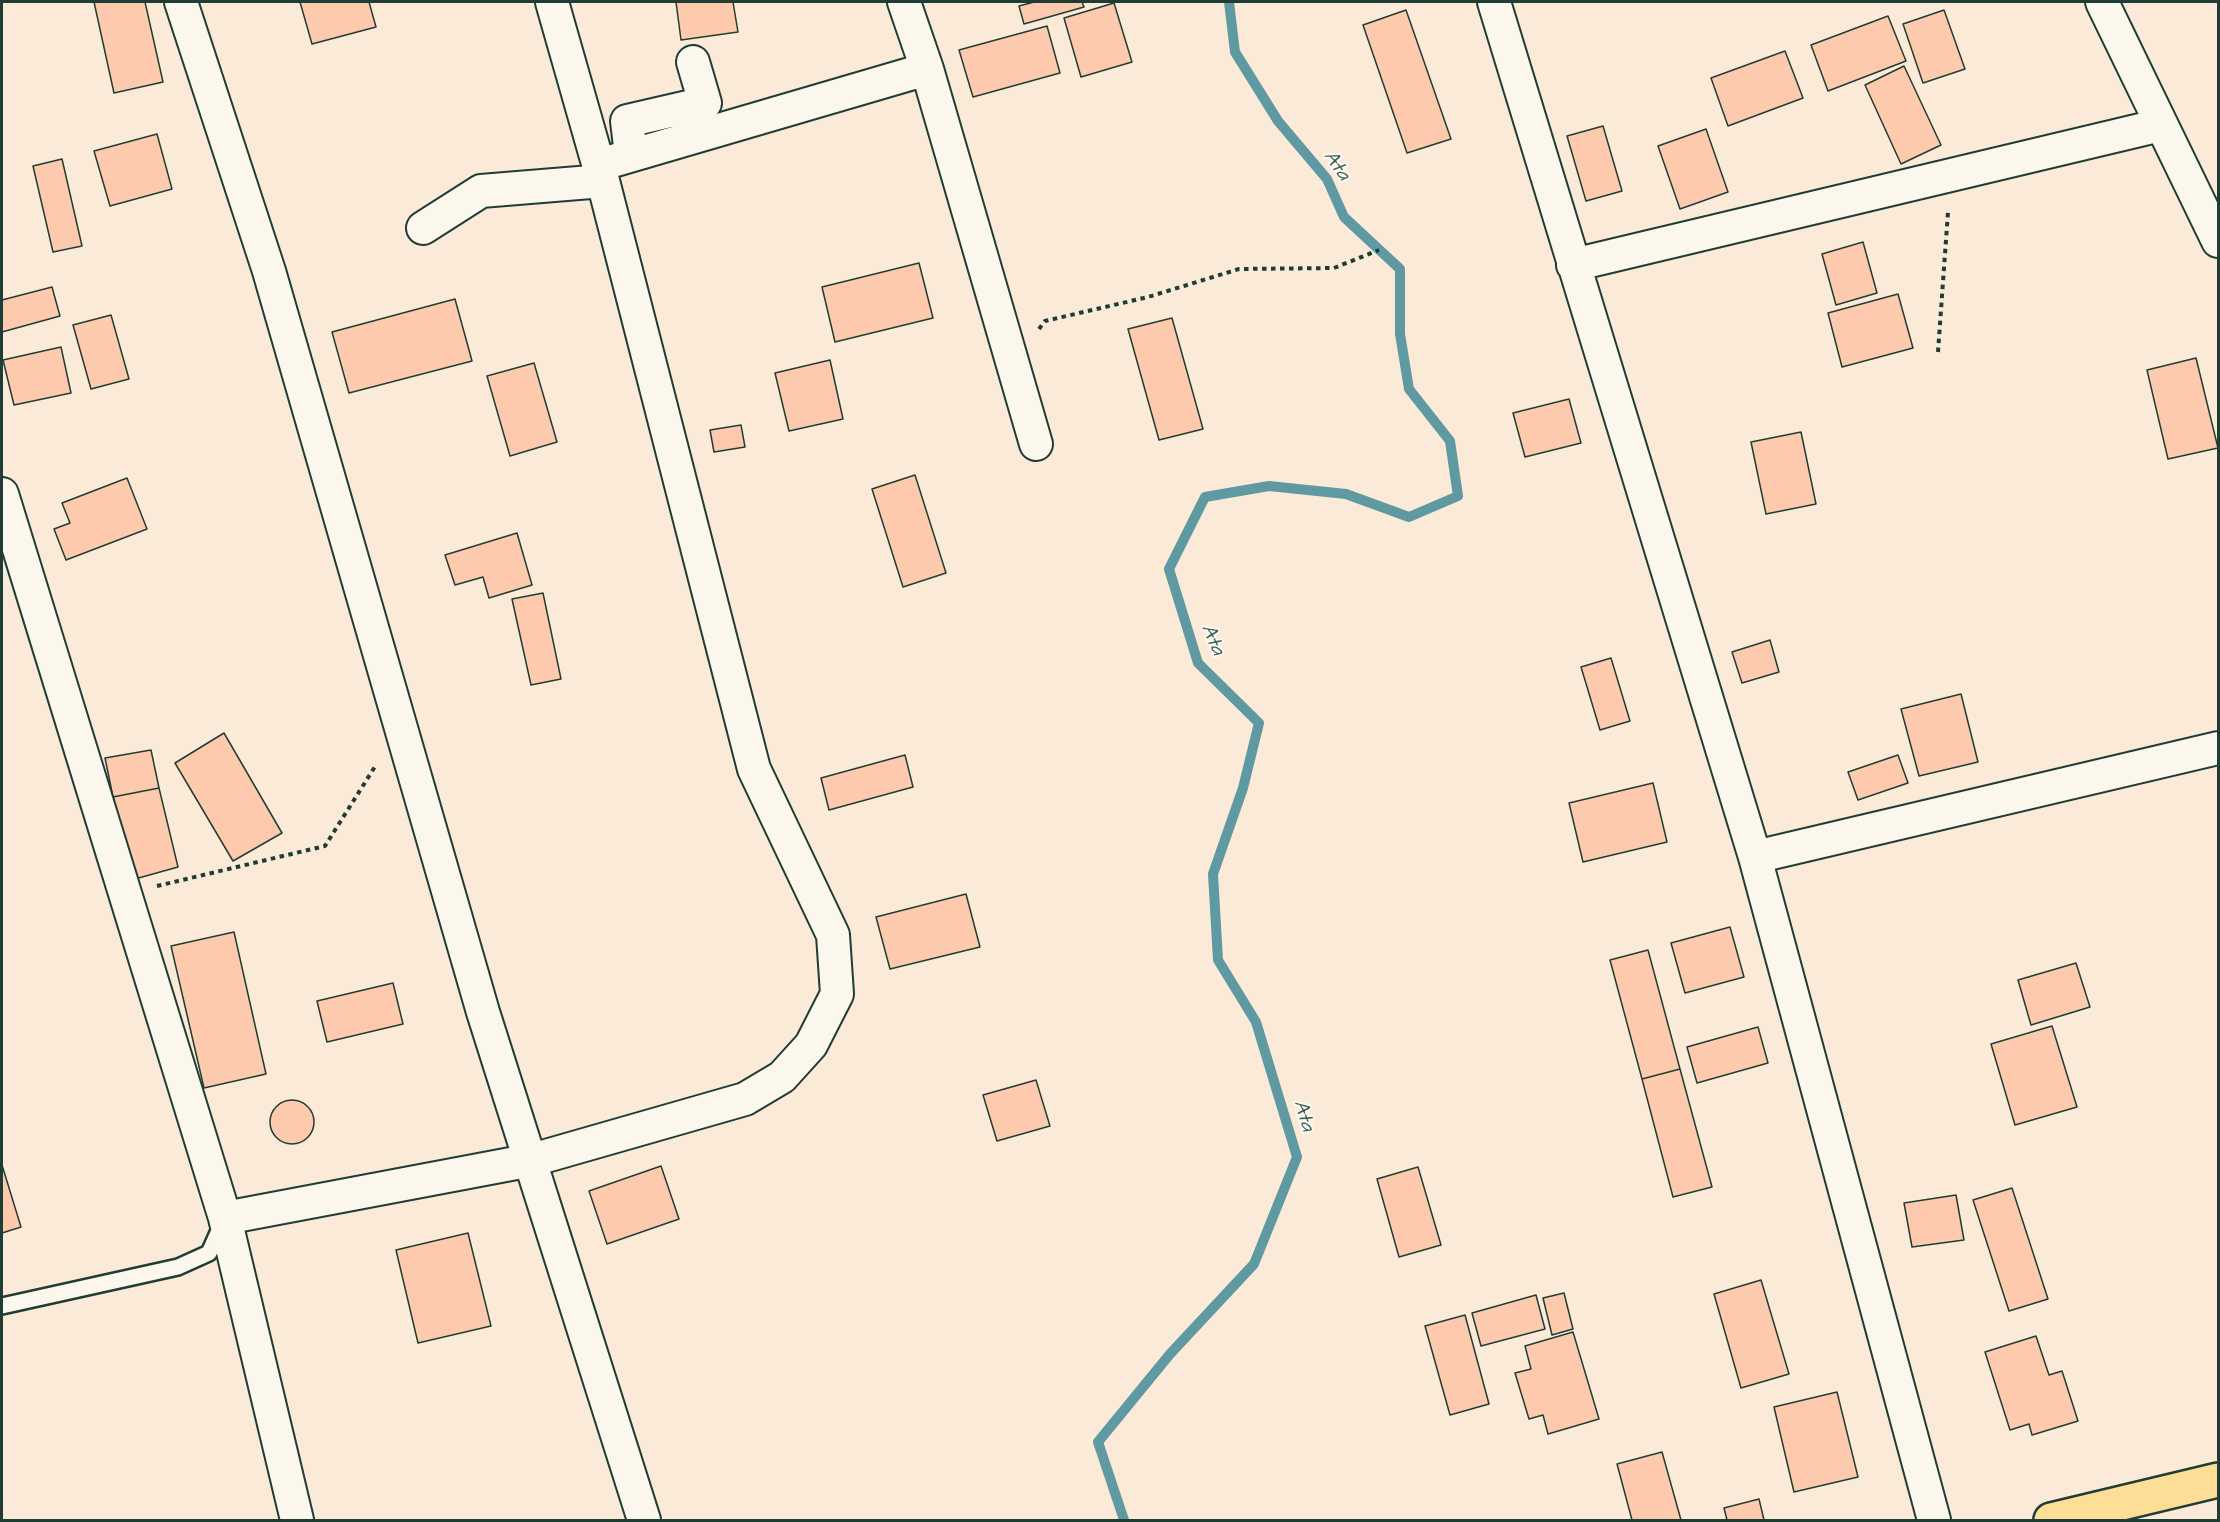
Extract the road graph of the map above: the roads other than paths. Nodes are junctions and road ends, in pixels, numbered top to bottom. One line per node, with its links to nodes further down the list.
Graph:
1 (181, 2): 18 (street)
2 (552, 2): 10 (street)
3 (904, 2): 7 (street)
4 (1494, 2): 13 (street)
5 (2102, 2): 8 (street)
6 (693, 62): 9 (street)
7 (927, 69): 9 (street); 14 (street)
8 (2161, 125): 12 (street); 13 (street)
9 (631, 156): 10 (street)
10 (601, 173): 11 (street); 18 (street)
11 (423, 228)
12 (2218, 241)
13 (1573, 265): 17 (street)
14 (1036, 444)
15 (2, 494): 19 (street)
16 (2218, 748): 17 (street)
17 (1755, 857): 24 (street)
18 (532, 1160): 19 (street); 23 (street)
19 (225, 1218): 20 (lane); 22 (street)
20 (2, 1306)
21 (2218, 1480): 25 (highway)
22 (297, 1521)
23 (644, 1521)
24 (1934, 1521)
25 (2050, 1521)

